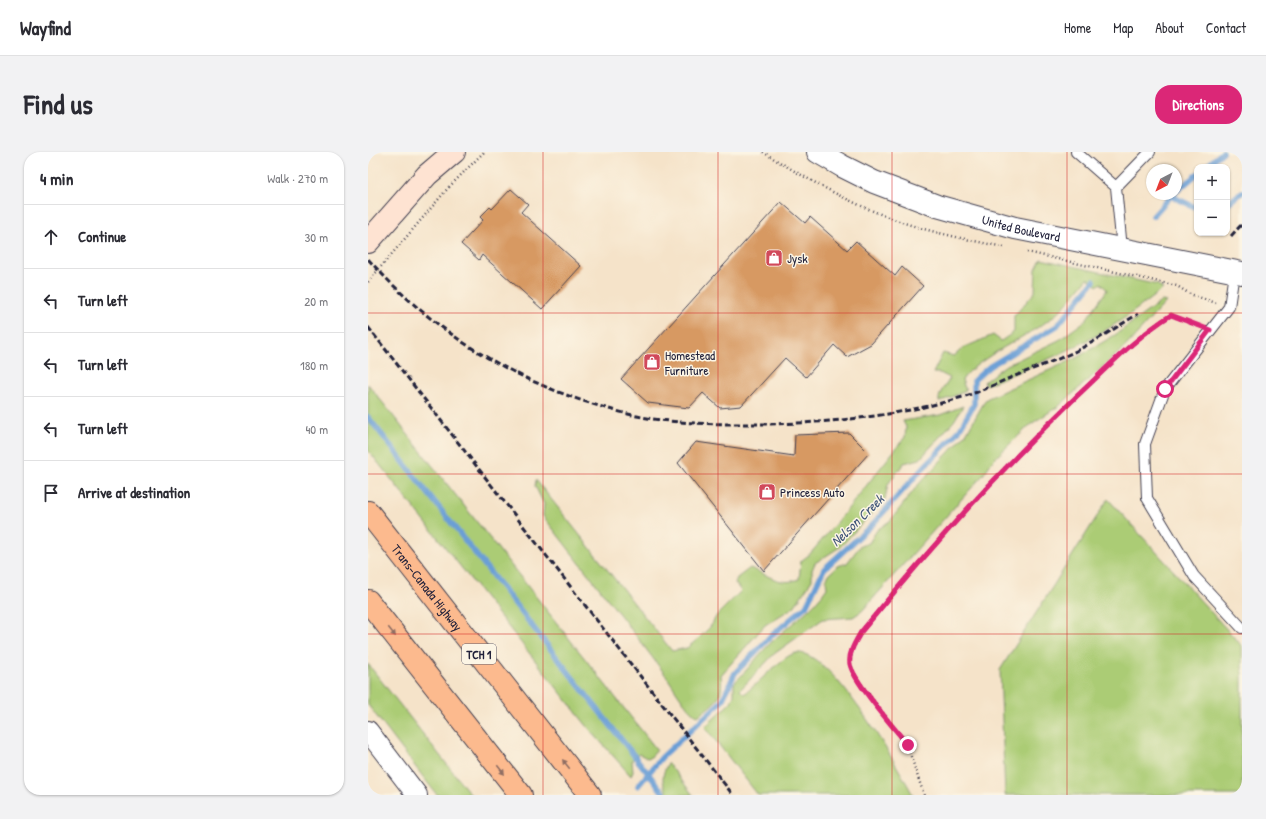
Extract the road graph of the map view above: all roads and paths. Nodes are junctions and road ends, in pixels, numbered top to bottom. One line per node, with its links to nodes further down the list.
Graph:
1 (440, 152): 7 (main road)
2 (454, 152): 7 (main road)
3 (763, 152): 11 (path)
4 (818, 152): 12 (street, United Boulevard)
5 (1076, 152): 9 (lane)
6 (1150, 152): 9 (lane)
7 (427, 175): 10 (main road)
8 (449, 187): 15 (path, bridge)
9 (1116, 187): 12 (lane)
10 (368, 242)
11 (985, 243)
12 (1122, 249): 14 (street, United Boulevard)
13 (1027, 252): 16 (path)
14 (1239, 275): 17 (lane)
15 (368, 282)
16 (1206, 301)
17 (1210, 330): 20 (lane); 25 (path)
18 (368, 512): 24 (highway, Trans-Canada Highway / TCH 1, one-way to 18)
19 (368, 601): 23 (highway, one-way to 23)
20 (1242, 628)
21 (368, 731): 22 (street)
22 (418, 795)
23 (521, 795)
24 (590, 795)
25 (924, 795)

